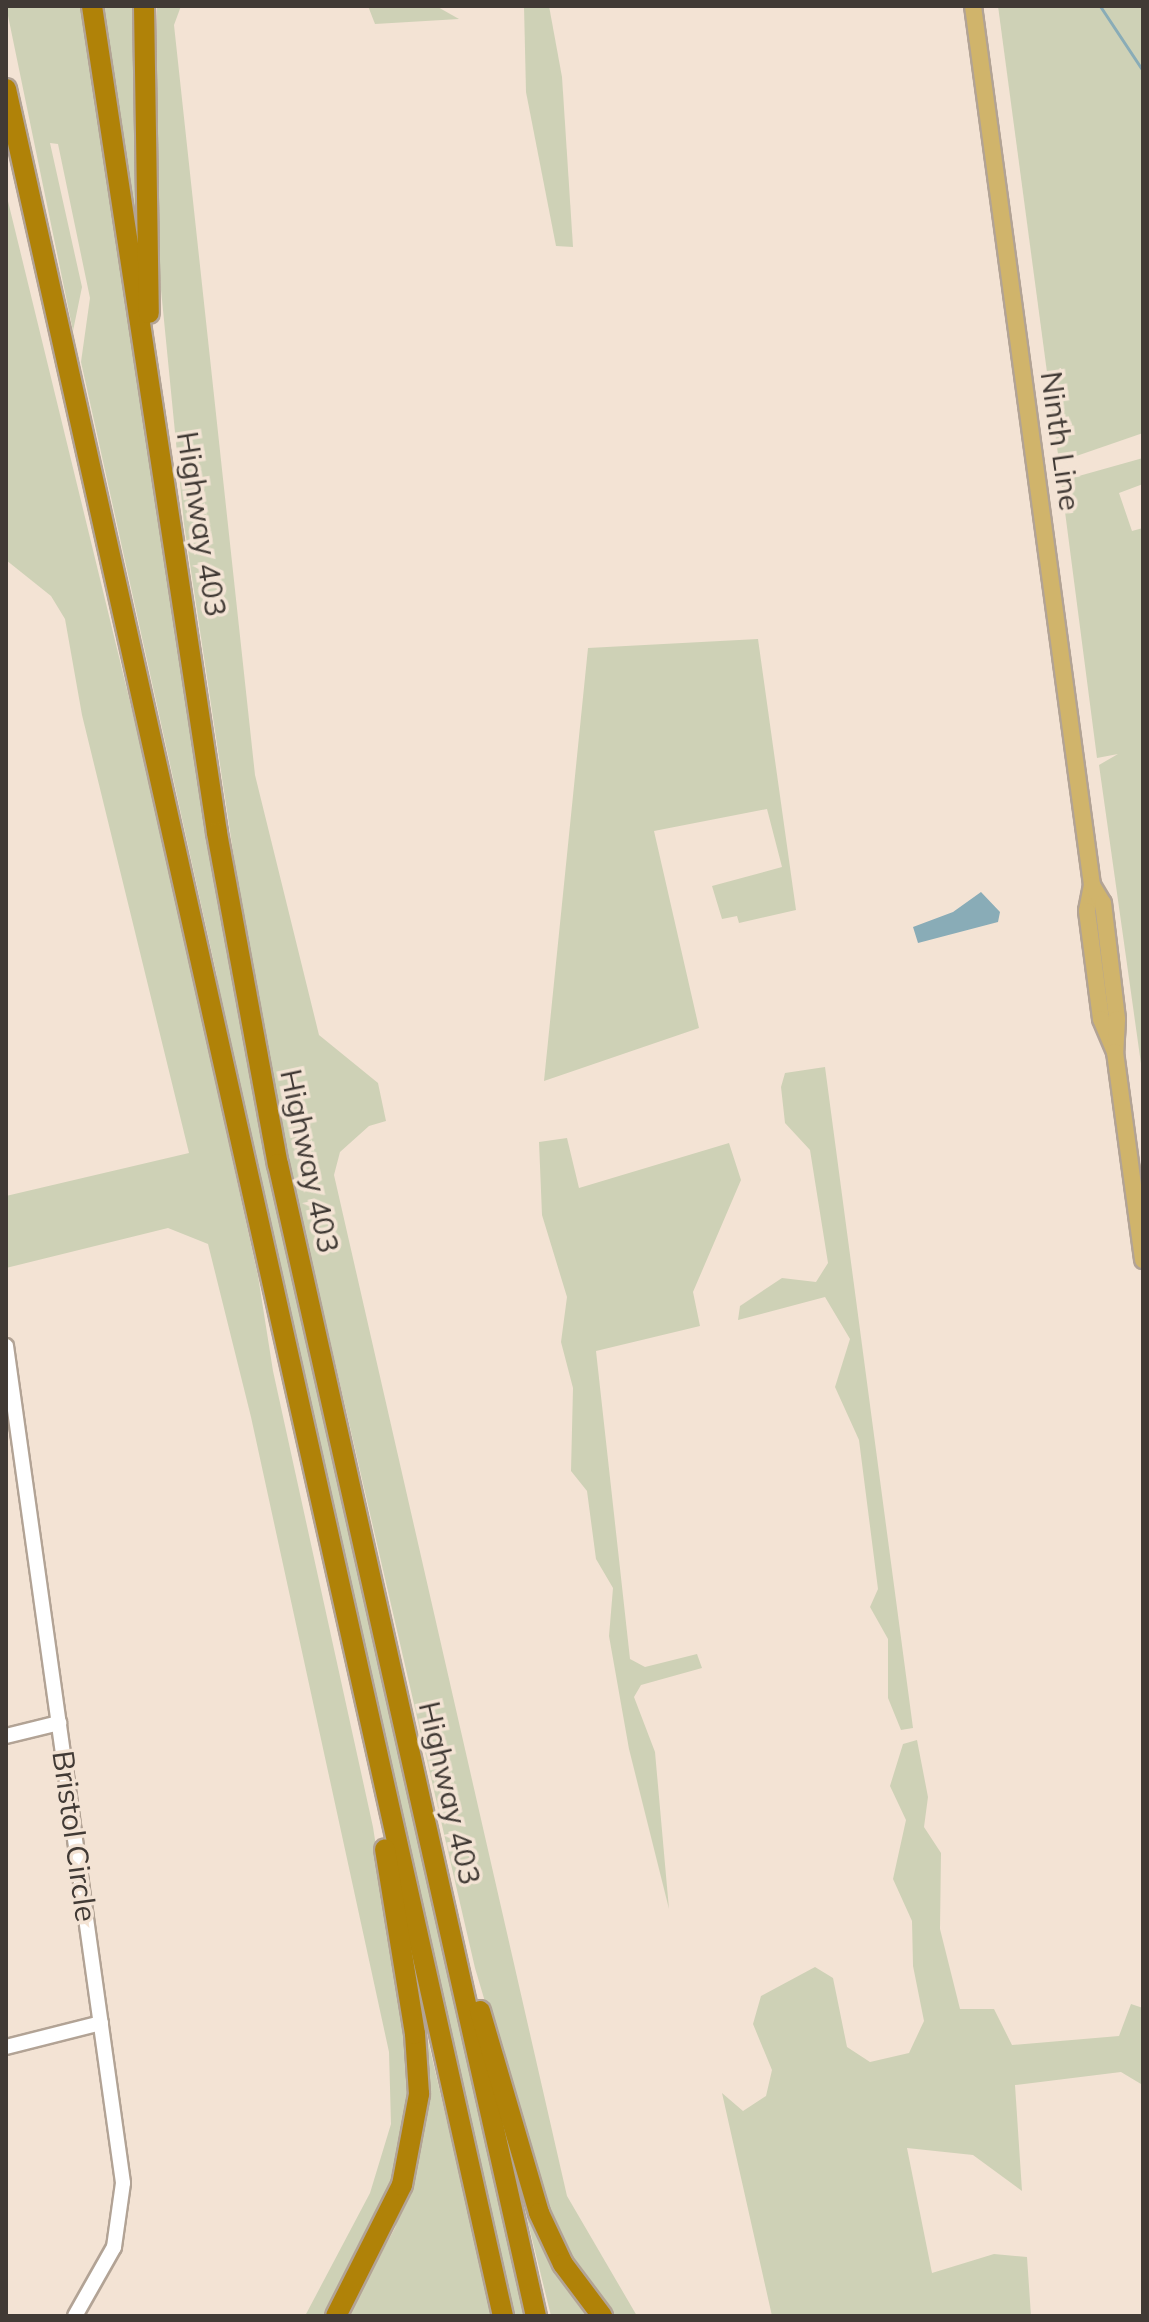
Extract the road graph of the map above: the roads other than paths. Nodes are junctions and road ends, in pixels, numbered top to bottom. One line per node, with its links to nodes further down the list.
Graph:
1 (92, 6): 7 (highway, Highway 403)
2 (144, 6): 7 (highway)
3 (973, 6): 8 (main road, Ninth Line)
4 (6, 89): 6 (highway)
5 (6, 156): 6 (highway)
6 (58, 319): 13 (highway)
7 (151, 381): 14 (highway, Highway 403)
8 (1143, 1260)
9 (6, 1346): 10 (street, Bristol Circle)
10 (11, 1425): 11 (street, Bristol Circle)
11 (59, 1723): 12 (street); 15 (street, Bristol Circle)
12 (6, 1736)
13 (378, 1770): 18 (highway); 19 (highway)
14 (449, 1922): 20 (highway, Highway 403); 21 (highway)
15 (101, 2023): 16 (street); 17 (street, Bristol Circle)
16 (6, 2047)
17 (75, 2316)
18 (336, 2316)
19 (503, 2316)
20 (536, 2316)
21 (602, 2316)

